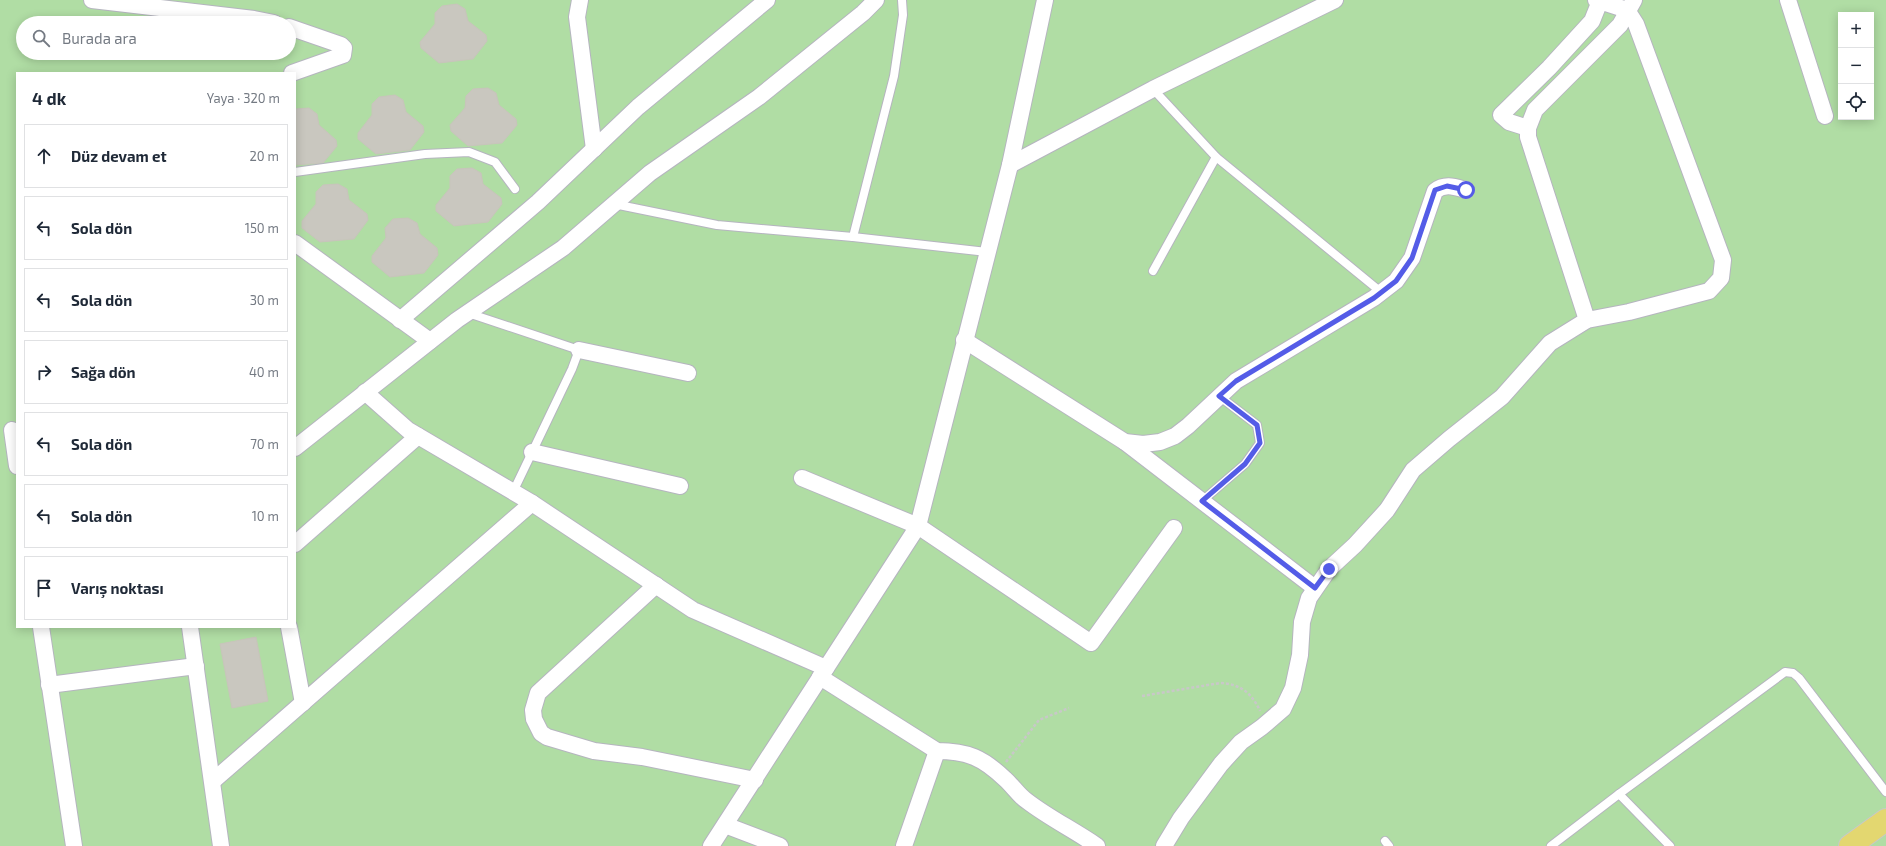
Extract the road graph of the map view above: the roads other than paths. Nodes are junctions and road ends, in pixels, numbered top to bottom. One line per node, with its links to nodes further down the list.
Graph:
1 (92, 0): 11 (street)
2 (580, 0): 17 (street)
3 (767, 0): 17 (street)
4 (876, 0): 23 (street)
5 (902, 0): 24 (lane)
6 (1045, 0): 19 (street)
7 (1335, 0): 14 (street)
8 (1788, 0): 15 (street)
9 (1598, 1): 10 (street); 16 (street)
10 (1631, 5): 16 (street); 31 (street)
11 (228, 16)
12 (296, 29): 13 (street)
13 (295, 72)
14 (1153, 88): 18 (lane); 19 (street)
15 (1825, 116)
16 (1528, 128): 31 (street)
17 (594, 149): 30 (street)
18 (1216, 157): 27 (lane); 28 (lane)
19 (1010, 164): 26 (street)
20 (296, 172): 21 (lane)
21 (515, 189)
22 (1466, 190): 28 (street)
23 (614, 204): 24 (lane); 29 (street)
24 (853, 237): 26 (lane)
25 (296, 244): 30 (street)
26 (987, 252): 32 (street)
27 (1153, 272)
28 (1381, 292): 37 (street)
29 (468, 312): 33 (street); 34 (lane)
30 (400, 320): 33 (street)
31 (1587, 320): 53 (street)
32 (964, 340): 40 (street); 49 (street)
33 (430, 341): 36 (street)
34 (579, 350): 35 (street); 42 (lane)
35 (688, 374)
36 (365, 392): 39 (street); 41 (street)
37 (1219, 396): 40 (street); 47 (lane)
38 (10, 429): 43 (street)
39 (418, 436): 46 (street); 51 (street)
40 (1125, 442): 47 (street)
41 (296, 447)
42 (532, 452): 45 (street); 46 (lane)
43 (16, 461)
44 (802, 478): 49 (street)
45 (680, 486)
46 (513, 492): 48 (street)
47 (1202, 501): 53 (street)
48 (532, 503): 52 (street); 60 (street)
49 (918, 526): 50 (street); 58 (street)
50 (1174, 528)
51 (296, 543)
52 (656, 585): 58 (street); 62 (street)
53 (1315, 588): 74 (street)
54 (41, 628): 59 (street)
55 (190, 628): 57 (street)
56 (289, 628): 60 (street)
57 (196, 666): 59 (street); 63 (street)
58 (823, 673): 61 (street); 62 (street)
59 (49, 685): 68 (street)
60 (303, 703): 63 (street)
61 (937, 751): 72 (street); 73 (street)
62 (755, 780): 67 (street)
63 (213, 781): 69 (street)
64 (1886, 792): 65 (lane)
65 (1619, 794): 75 (lane); 76 (lane)
66 (1886, 820): 77 (main road)
67 (725, 824): 70 (street); 71 (street)
68 (74, 846)
69 (221, 846)
70 (711, 846)
71 (780, 846)
72 (904, 846)
73 (1097, 846)
74 (1164, 846)
75 (1551, 846)
76 (1670, 846)
77 (1850, 846)

